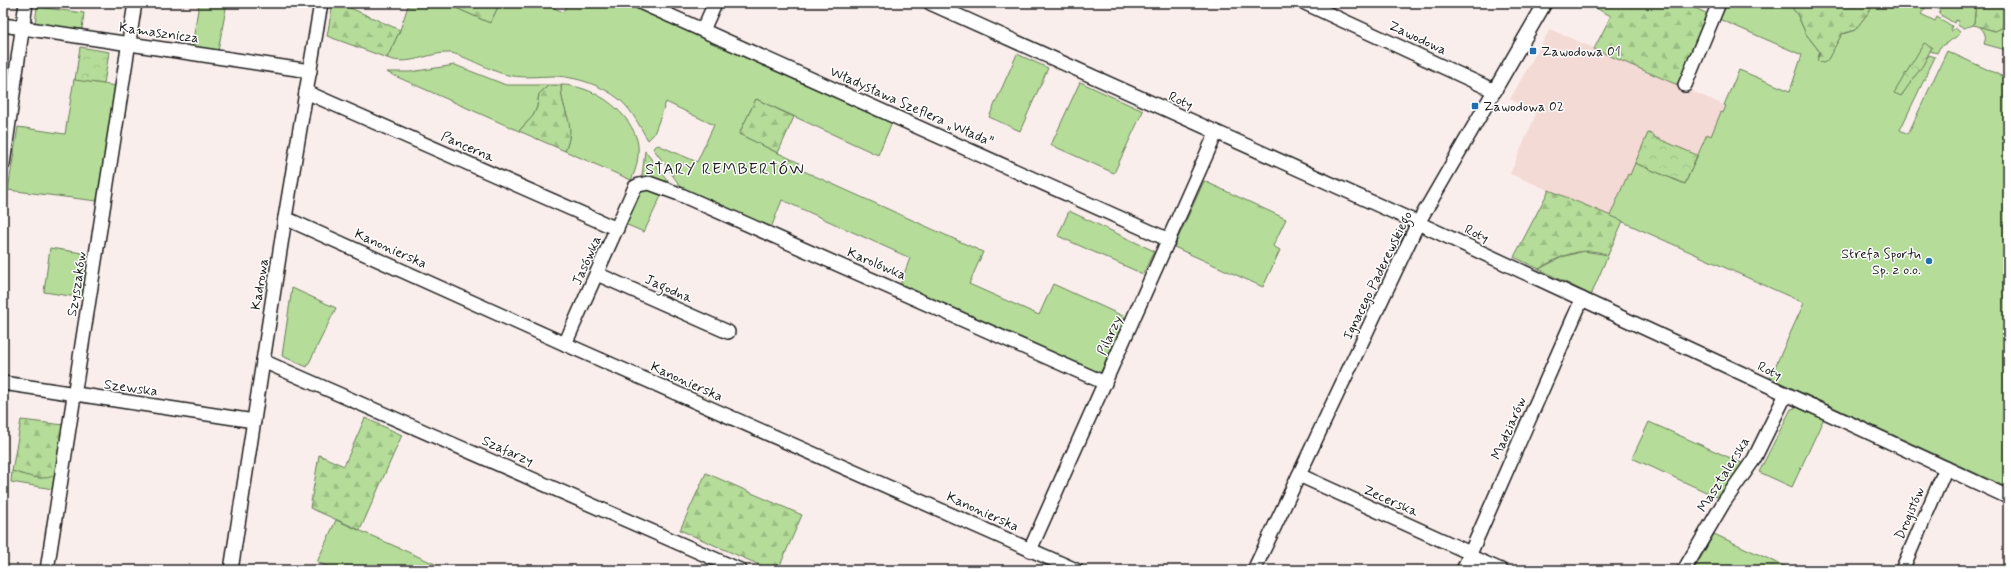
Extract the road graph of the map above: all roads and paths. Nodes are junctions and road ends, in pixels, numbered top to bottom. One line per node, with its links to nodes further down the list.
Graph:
1 (26, 3): 11 (street)
2 (135, 3): 13 (street, Szyszaków)
3 (321, 3): 14 (street, Kadrowa)
4 (642, 3): 12 (street, Władysława Szeflera „Włada”)
5 (715, 3): 12 (street)
6 (930, 3): 18 (street, Roty)
7 (1305, 3): 16 (street, Zawodowa)
8 (1545, 3): 16 (street, Ignacego Paderewskiego)
9 (1719, 3): 15 (street)
10 (3, 25): 11 (street, Kamasznicza)
11 (22, 28): 13 (street, Kamasznicza); 19 (street)
12 (703, 30): 24 (street, Władysława Szeflera „Włada”)
13 (128, 44): 14 (street, Kamasznicza); 33 (street, Szyszaków)
14 (310, 71): 17 (street, Kadrowa)
15 (1685, 85)
16 (1495, 91): 22 (street, Ignacego Paderewskiego)
17 (306, 92): 21 (street, Kadrowa); 23 (street, Pancerna)
18 (1216, 133): 22 (street, Roty); 24 (street, Pilarzy)
19 (3, 164)
20 (635, 187): 23 (street, Jasówka); 31 (street, Karolówka)
21 (285, 218): 28 (street, Kanonierska); 29 (street, Kadrowa)
22 (1418, 223): 26 (street, Roty); 36 (street, Ignacego Paderewskiego)
23 (617, 229): 25 (street, Jasówka)
24 (1169, 240): 31 (street, Pilarzy)
25 (597, 274): 27 (street, Jagodna); 28 (street, Jasówka)
26 (1582, 299): 32 (street, Roty); 39 (street, Madziarów)
27 (728, 332)
28 (565, 344): 38 (street, Kanonierska)
29 (263, 361): 34 (street, Kadrowa); 42 (street, Szafarzy)
30 (3, 383): 33 (street, Szewska)
31 (1105, 383): 38 (street, Pilarzy)
32 (1786, 394): 35 (street, Roty); 47 (street, Masztalerska)
33 (75, 395): 34 (street, Szewska); 40 (street, Szyszaków)
34 (254, 421): 41 (street, Kadrowa)
35 (1946, 468): 37 (street, Roty); 48 (street, Drogistów)
36 (1299, 476): 39 (street, Zecerska); 44 (street, Ignacego Paderewskiego)
37 (2008, 496)
38 (1030, 550): 43 (street, Kanonierska)
39 (1470, 555): 45 (street, Madziarów); 46 (street, Zecerska)
40 (47, 570)
41 (231, 570)
42 (740, 570)
43 (1076, 570)
44 (1254, 570)
45 (1463, 570)
46 (1501, 570)
47 (1684, 570)
48 (1902, 570)

